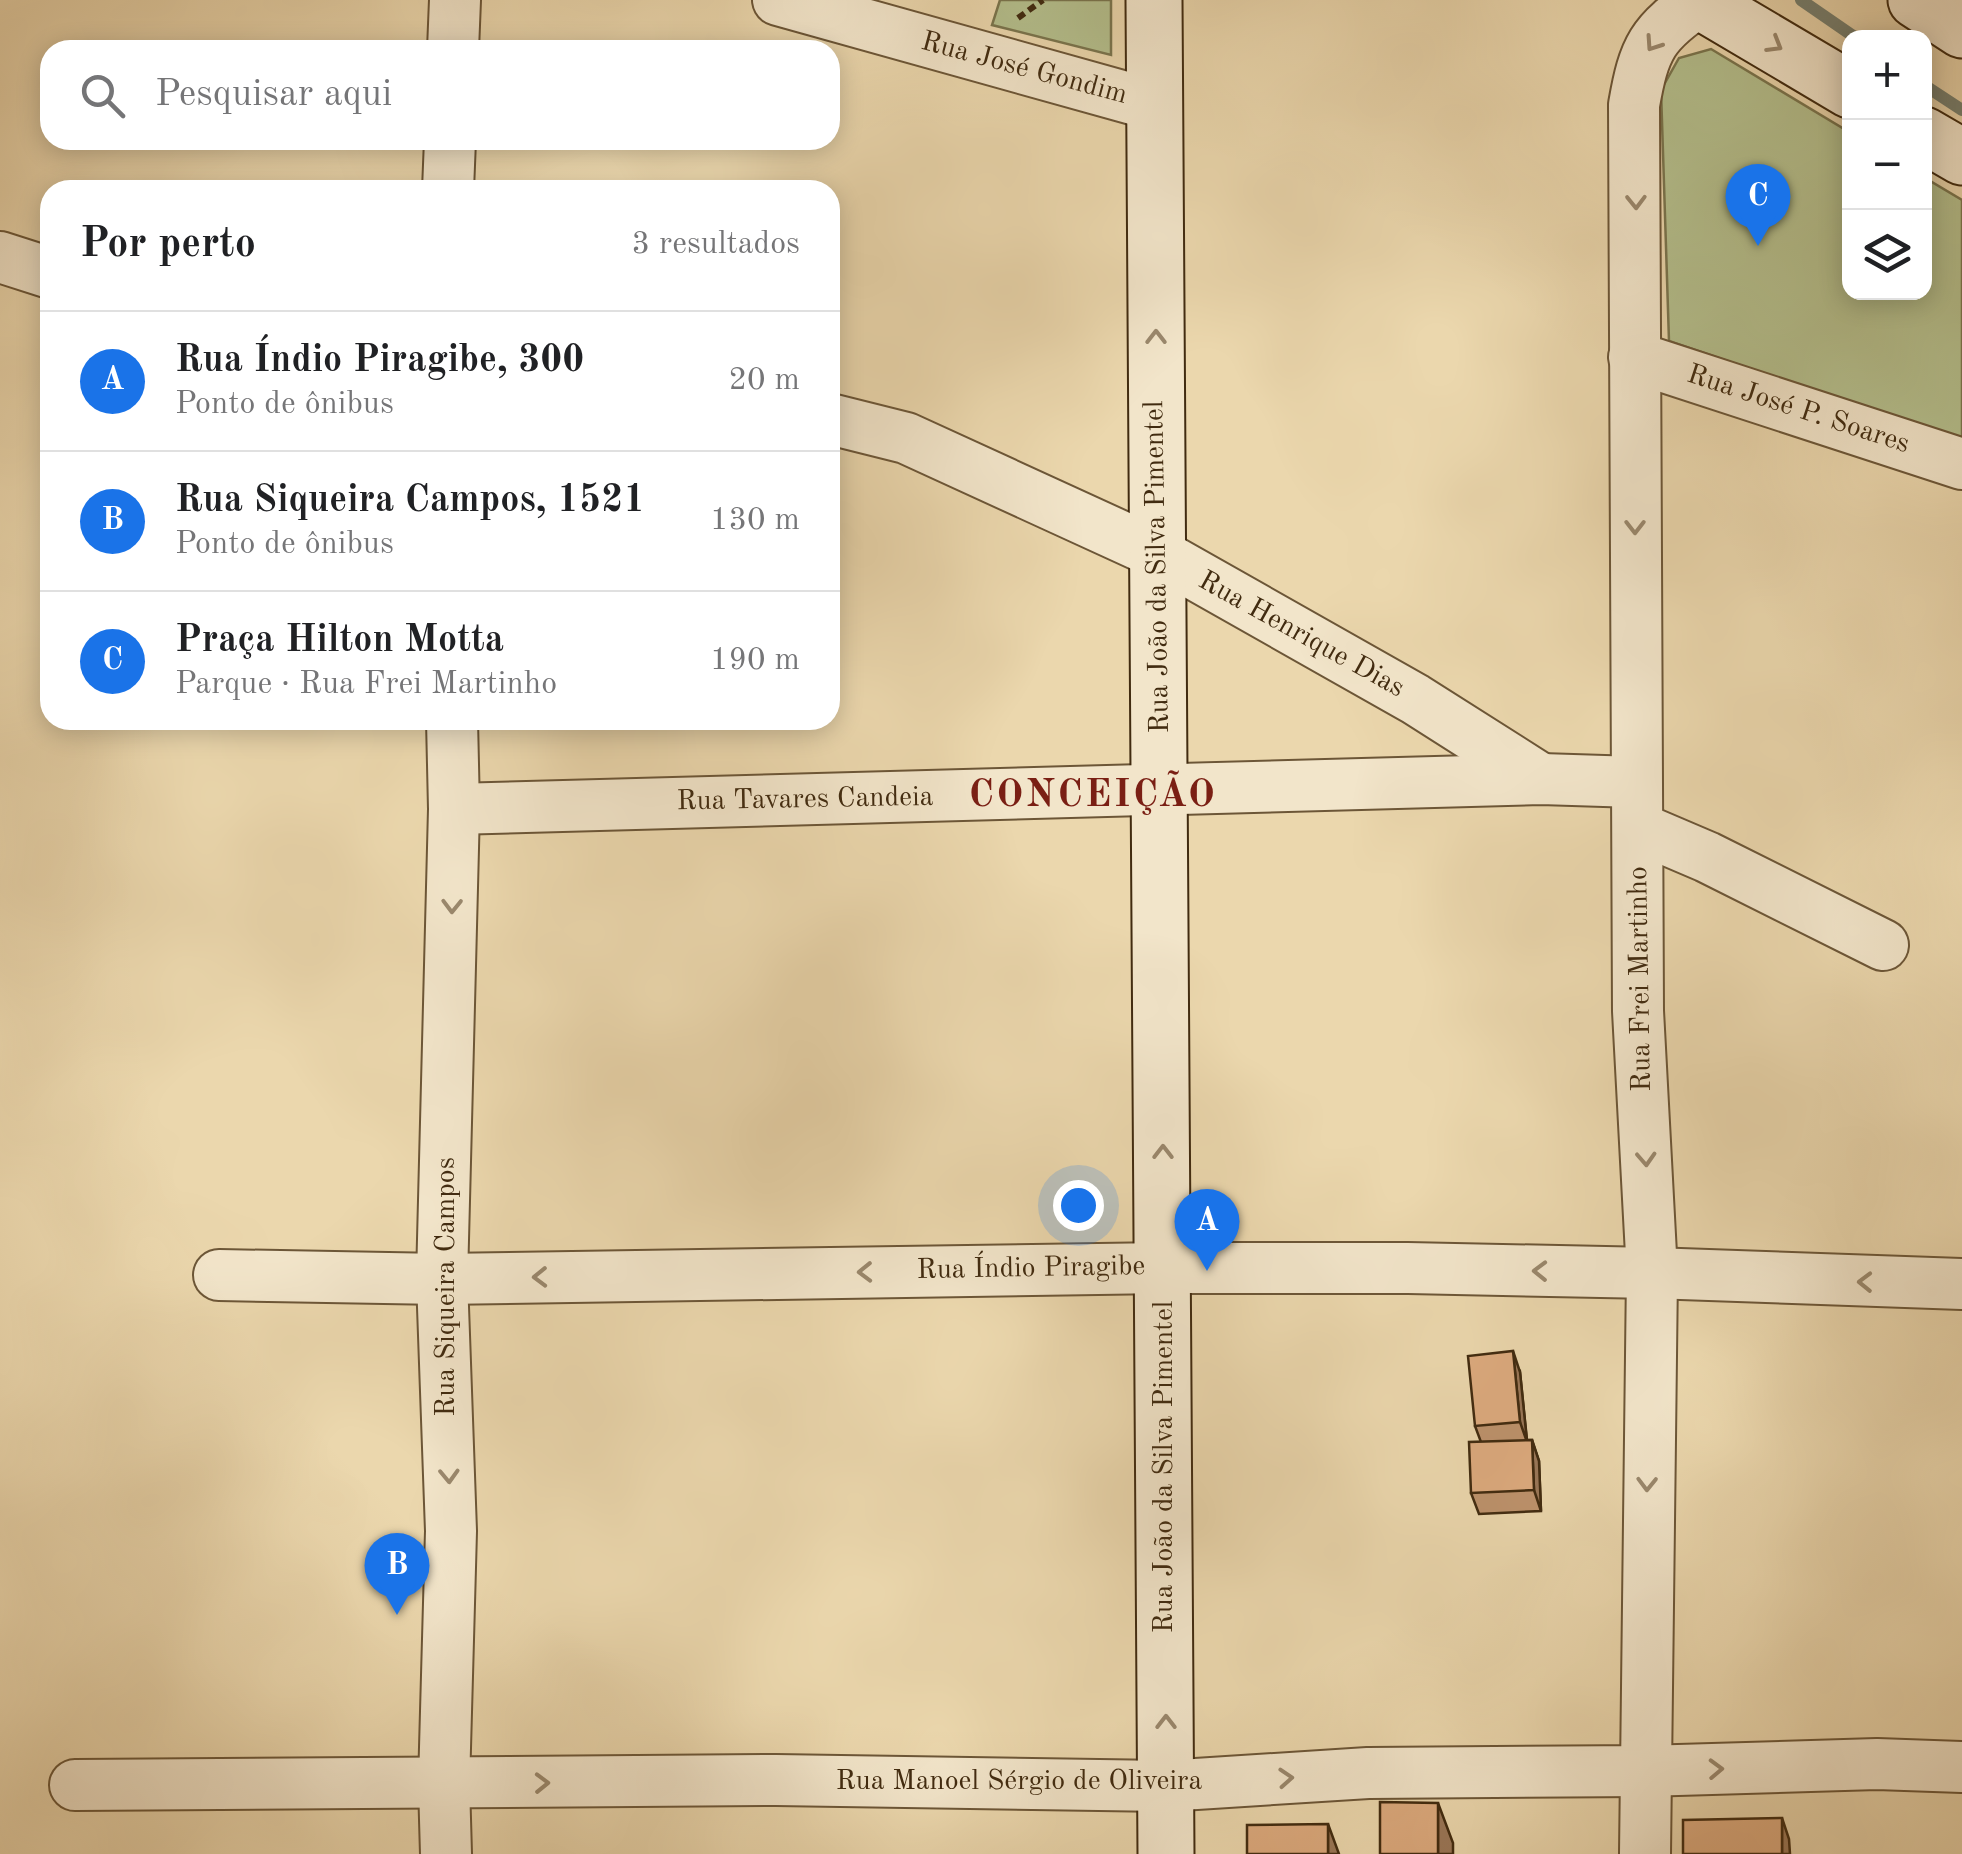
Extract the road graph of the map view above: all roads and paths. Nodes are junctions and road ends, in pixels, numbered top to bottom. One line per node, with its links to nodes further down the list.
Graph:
1 (455, 0): 7 (street)
2 (778, 0): 9 (street, Rua José Gondim)
3 (1154, 0): 9 (street, Rua João da Silva Pimentel)
4 (1700, 0): 8 (street, one-way to 8); 16 (street, Rua Frei Martinho, one-way to 16)
5 (1916, 0): 6 (street)
6 (1962, 30)
7 (453, 40)
8 (1842, 85)
9 (1154, 104): 19 (street, Rua João da Silva Pimentel, one-way to 9)
10 (1932, 139): 12 (street)
11 (450, 150): 13 (street)
12 (1962, 157)
13 (448, 180)
14 (0, 258): 15 (street)
15 (40, 270)
16 (1634, 357): 18 (street, Rua José P. Soares); 23 (street, Rua Frei Martinho, one-way to 23)
17 (840, 422): 19 (street, Rua Henrique Dias)
18 (1962, 464)
19 (1157, 553): 21 (street, Rua Henrique Dias); 22 (street, Rua João da Silva Pimentel)
20 (452, 730): 24 (street, Rua Siqueira Campos)
21 (1541, 779): 22 (street, Rua Tavares Candeia); 23 (street, Rua Tavares Candeia)
22 (1160, 791): 24 (street, Rua Tavares Candeia); 26 (street, Rua João da Silva Pimentel, one-way to 22)
23 (1637, 805): 25 (street); 27 (street, Rua Frei Martinho, one-way to 27)
24 (454, 809): 29 (street, Rua Siqueira Campos, one-way to 29)
25 (1883, 945)
26 (1164, 1268): 27 (street, Rua Índio Piragibe, one-way to 26); 29 (street, Rua Índio Piragibe, one-way to 29); 35 (street, Rua João da Silva Pimentel, one-way to 26)
27 (1652, 1273): 30 (street, Rua Índio Piragibe, one-way to 27); 32 (street, Rua Frei Martinho, one-way to 32)
28 (220, 1275): 29 (street, Rua Índio Piragibe)
29 (442, 1279): 33 (street, Rua Siqueira Campos, one-way to 33)
30 (1962, 1284)
31 (1962, 1767): 32 (street, Rua Manoel Sérgio de Oliveira, one-way to 31)
32 (1644, 1771): 35 (street, Rua Manoel Sérgio de Oliveira, one-way to 32); 38 (street, Rua Frei Martinho)
33 (444, 1784): 34 (street, Rua Manoel Sérgio de Oliveira); 35 (street, Rua Manoel Sérgio de Oliveira, one-way to 35); 36 (street, Rua Siqueira Campos)
34 (75, 1785)
35 (1165, 1786): 37 (street, Rua João da Silva Pimentel)
36 (446, 1854)
37 (1166, 1854)
38 (1645, 1854)

